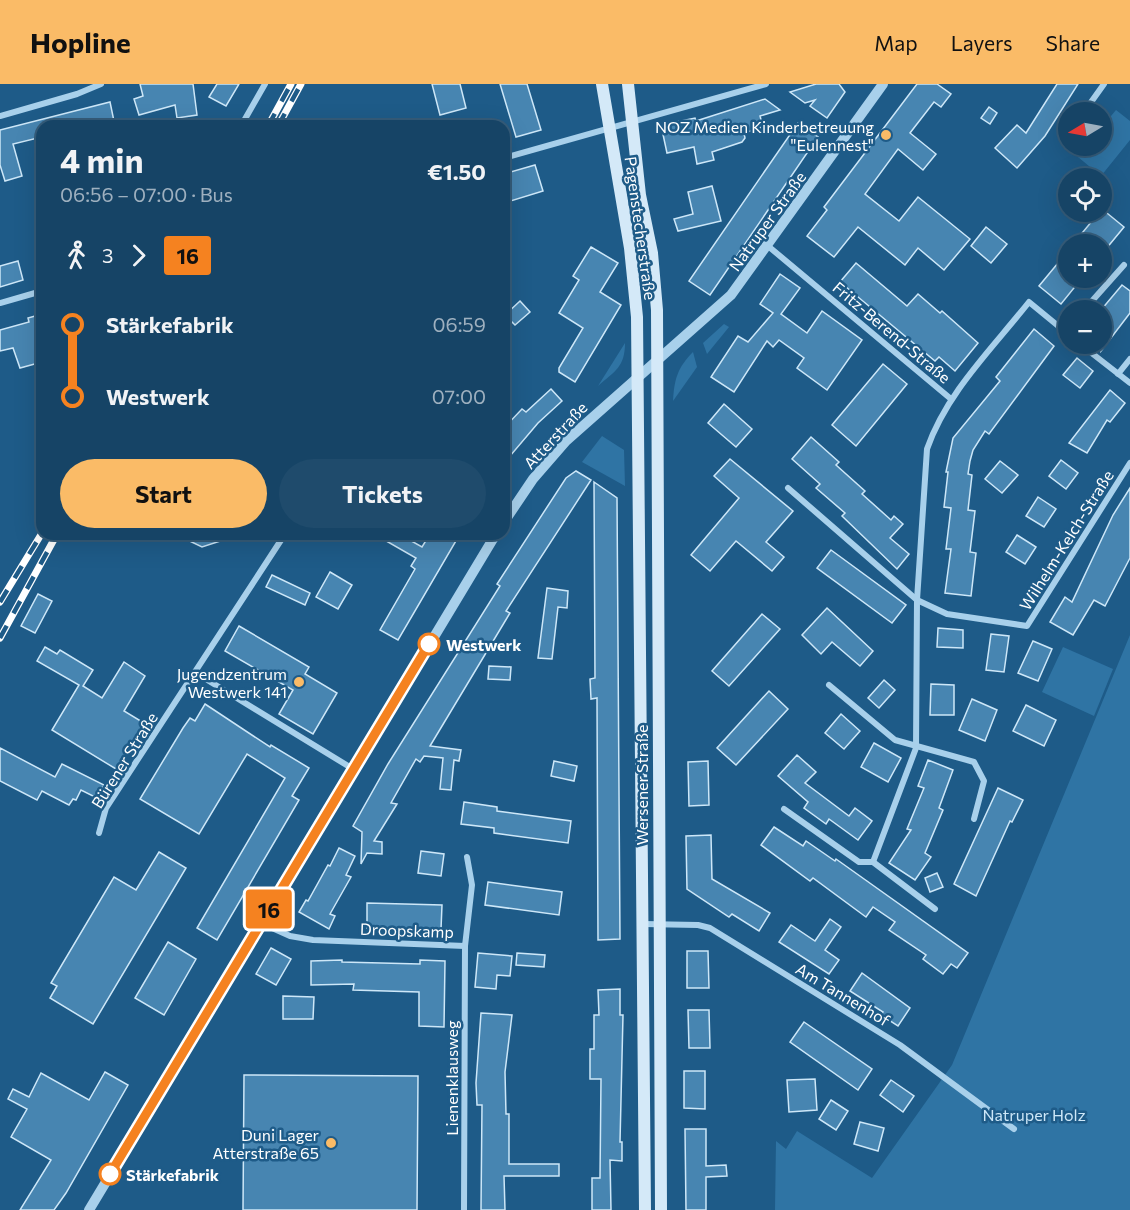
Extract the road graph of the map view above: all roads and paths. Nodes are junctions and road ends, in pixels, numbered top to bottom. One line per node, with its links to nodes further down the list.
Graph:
1 (101, 84): 9 (street)
2 (265, 84): 10 (street)
3 (602, 84): 12 (main road, Pagenstecherstraße)
4 (628, 84): 11 (main road, Pagenstecherstraße)
5 (766, 84): 11 (street)
6 (883, 84): 14 (street, Natruper Straße)
7 (1104, 84): 8 (street)
8 (1091, 102)
9 (0, 116)
10 (244, 120)
11 (632, 122): 12 (street); 22 (main road, Pagenstecherstraße)
12 (610, 128): 13 (street); 24 (main road, Pagenstecherstraße)
13 (510, 156)
14 (768, 246): 22 (street, Natruper Straße); 26 (street, Fritz-Berend-Straße)
15 (1124, 265): 17 (street)
16 (36, 293): 18 (street)
17 (1093, 300)
18 (0, 303)
19 (1058, 324): 26 (street)
20 (1093, 354): 23 (street)
21 (1130, 359): 23 (street)
22 (659, 360): 24 (street, Natruper Straße); 45 (main road, Wersener Straße)
23 (1118, 374): 25 (street)
24 (637, 378): 29 (street, Atterstraße); 44 (main road, Wersener Straße)
25 (1130, 383)
26 (951, 399): 32 (street, Fritz-Berend-Straße)
27 (1130, 463): 32 (street, Wilhelm-Kelch-Straße)
28 (788, 488): 32 (street)
29 (510, 513)
30 (281, 540): 33 (street, Bürener Straße)
31 (492, 540): 36 (street)
32 (917, 600): 35 (street, Fritz-Berend-Straße)
33 (196, 673): 36 (street); 39 (street, Bürener Straße)
34 (829, 685): 35 (street)
35 (916, 748): 38 (street); 41 (street, Fritz-Berend-Straße)
36 (353, 769): 43 (street)
37 (784, 809): 41 (street)
38 (974, 819)
39 (99, 833)
40 (467, 857): 46 (street, Droopskamp)
41 (873, 862): 42 (street)
42 (935, 909)
43 (261, 923): 46 (street, Droopskamp); 48 (street)
44 (642, 924): 45 (street, Am Tannenhof); 50 (main road, Wersener Straße)
45 (658, 924): 47 (street, Am Tannenhof); 51 (main road, Wersener Straße)
46 (465, 946): 49 (street, Lienenklausweg)
47 (1014, 1129)
48 (89, 1210)
49 (464, 1210)
50 (645, 1210)
51 (661, 1210)

